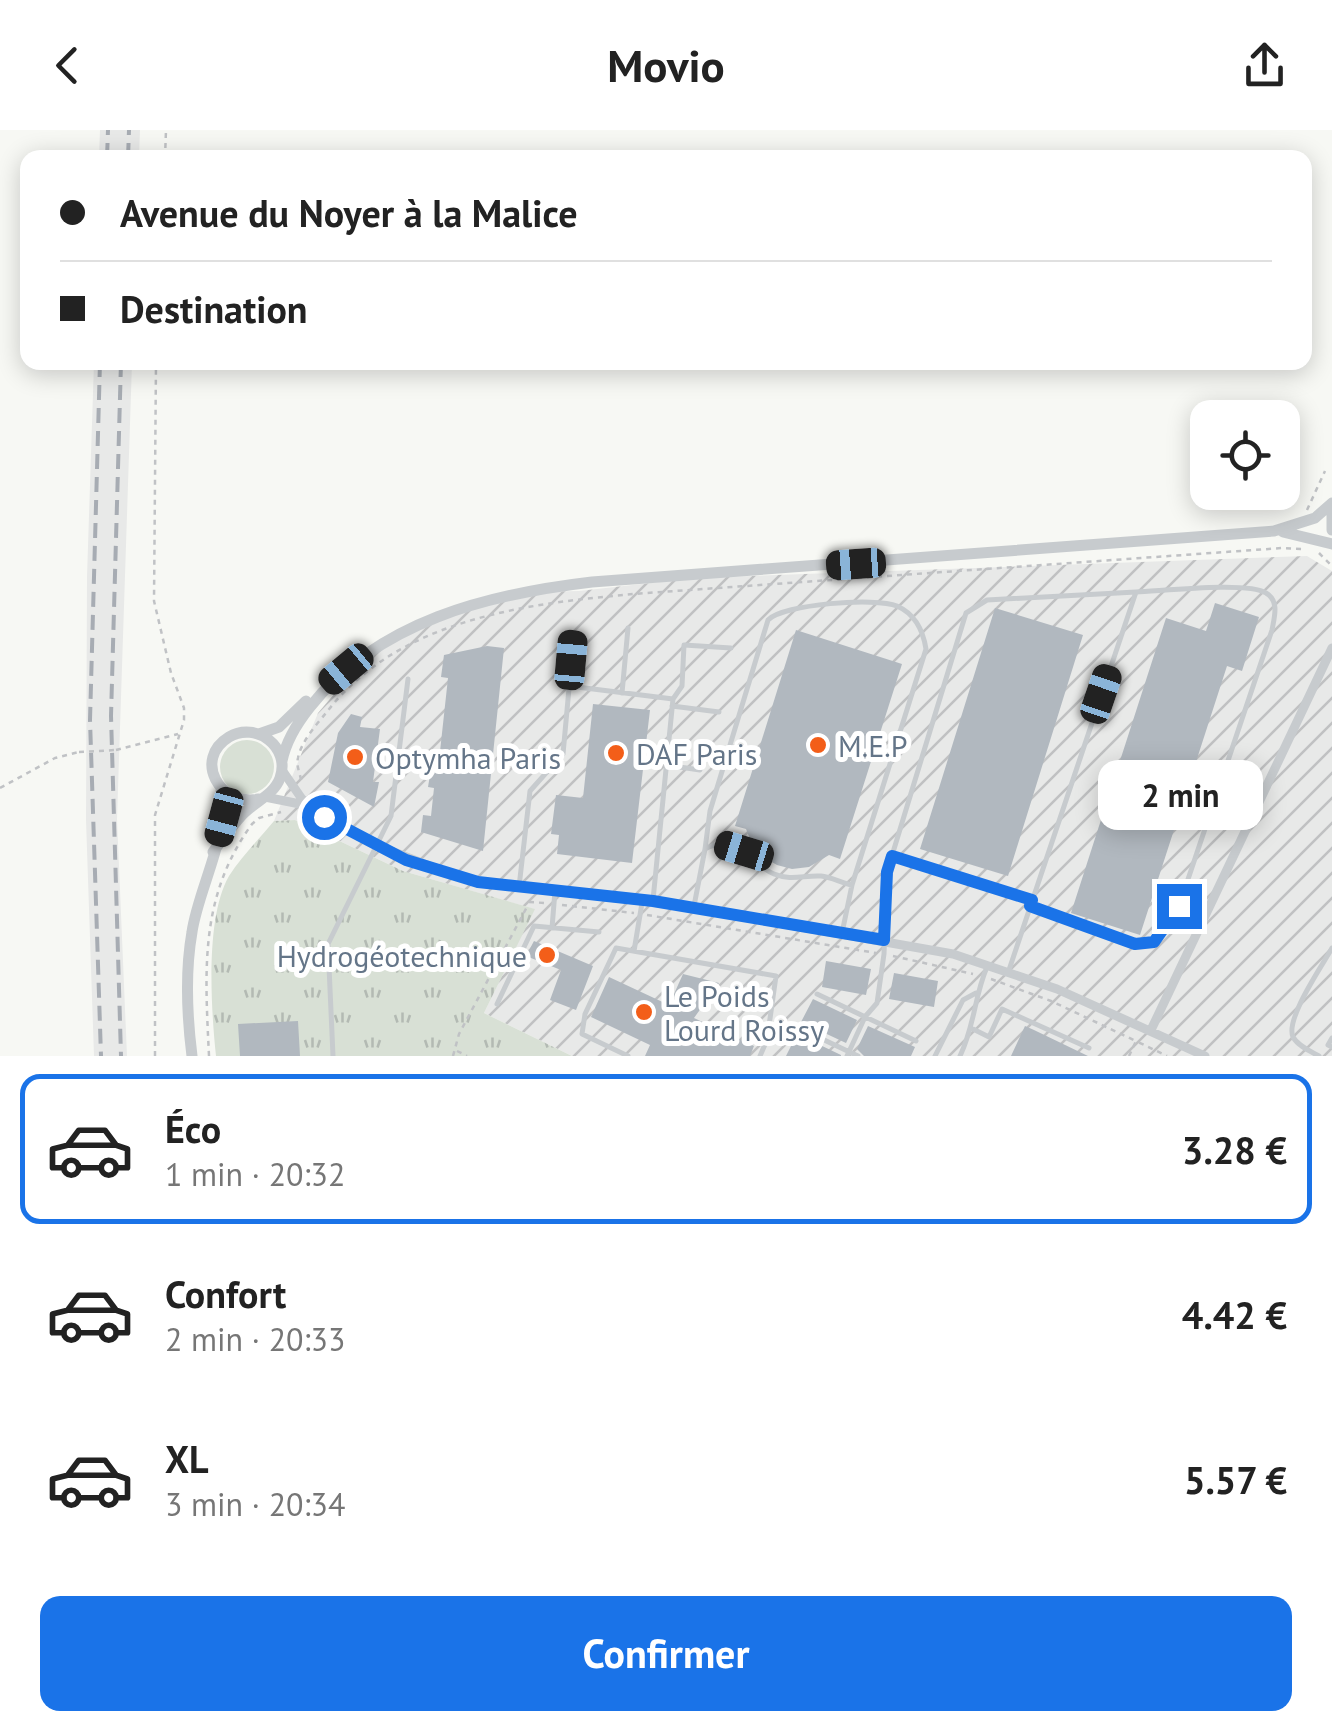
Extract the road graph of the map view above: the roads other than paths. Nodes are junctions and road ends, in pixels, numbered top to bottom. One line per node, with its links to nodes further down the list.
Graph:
1 (1332, 504): 2 (street); 3 (street)
2 (1332, 530)
3 (1274, 531): 4 (street); 11 (street)
4 (1332, 544)
5 (1136, 592): 26 (lane); 31 (lane); 31 (lane)
6 (628, 628): 13 (lane)
7 (574, 634): 12 (lane)
8 (730, 648): 14 (lane)
9 (1332, 648): 47 (street)
10 (408, 678): 23 (lane)
11 (329, 683): 16 (street); 18 (street)
12 (569, 686): 13 (lane); 28 (lane)
13 (622, 693): 14 (lane)
14 (673, 702): 15 (lane); 17 (lane)
15 (719, 712)
16 (259, 734): 18 (street); 20 (street)
17 (666, 765): 19 (lane); 30 (lane)
18 (282, 766): 21 (street); 22 (street)
19 (700, 770)
20 (221, 790): 22 (street); 25 (street)
21 (292, 795): 22 (street); 23 (street)
22 (262, 798): 25 (street)
23 (376, 846): 28 (street); 54 (lane)
24 (705, 849): 27 (lane); 27 (lane); 32 (lane)
25 (213, 852): 53 (street)
26 (892, 856): 31 (lane); 36 (lane)
27 (852, 885): 35 (lane)
28 (519, 888): 29 (street)
29 (555, 891): 30 (street); 33 (lane)
30 (648, 900): 32 (street); 38 (lane)
31 (1031, 903): 40 (lane)
32 (694, 908): 35 (street)
33 (552, 928): 34 (lane); 43 (lane)
34 (599, 932)
35 (842, 933): 36 (street)
36 (884, 940): 39 (street); 44 (lane)
37 (1332, 948): 61 (lane)
38 (634, 951): 55 (lane); 56 (lane)
39 (988, 964): 40 (street); 41 (lane)
40 (1009, 970): 47 (street)
41 (976, 993): 46 (lane); 58 (lane)
42 (817, 994): 44 (lane)
43 (497, 1004)
44 (865, 1017): 49 (lane); 52 (lane)
45 (801, 1029): 52 (lane)
46 (973, 1029): 51 (lane); 59 (lane)
47 (1151, 1030): 60 (street)
48 (1332, 1038): 50 (lane)
49 (916, 1040)
50 (1332, 1047)
51 (1088, 1048)
52 (848, 1054): 57 (lane)
53 (192, 1056)
54 (334, 1056)
55 (628, 1056)
56 (760, 1056)
57 (858, 1056)
58 (935, 1056)
59 (960, 1056)
60 (1204, 1056)
61 (1319, 1056)

